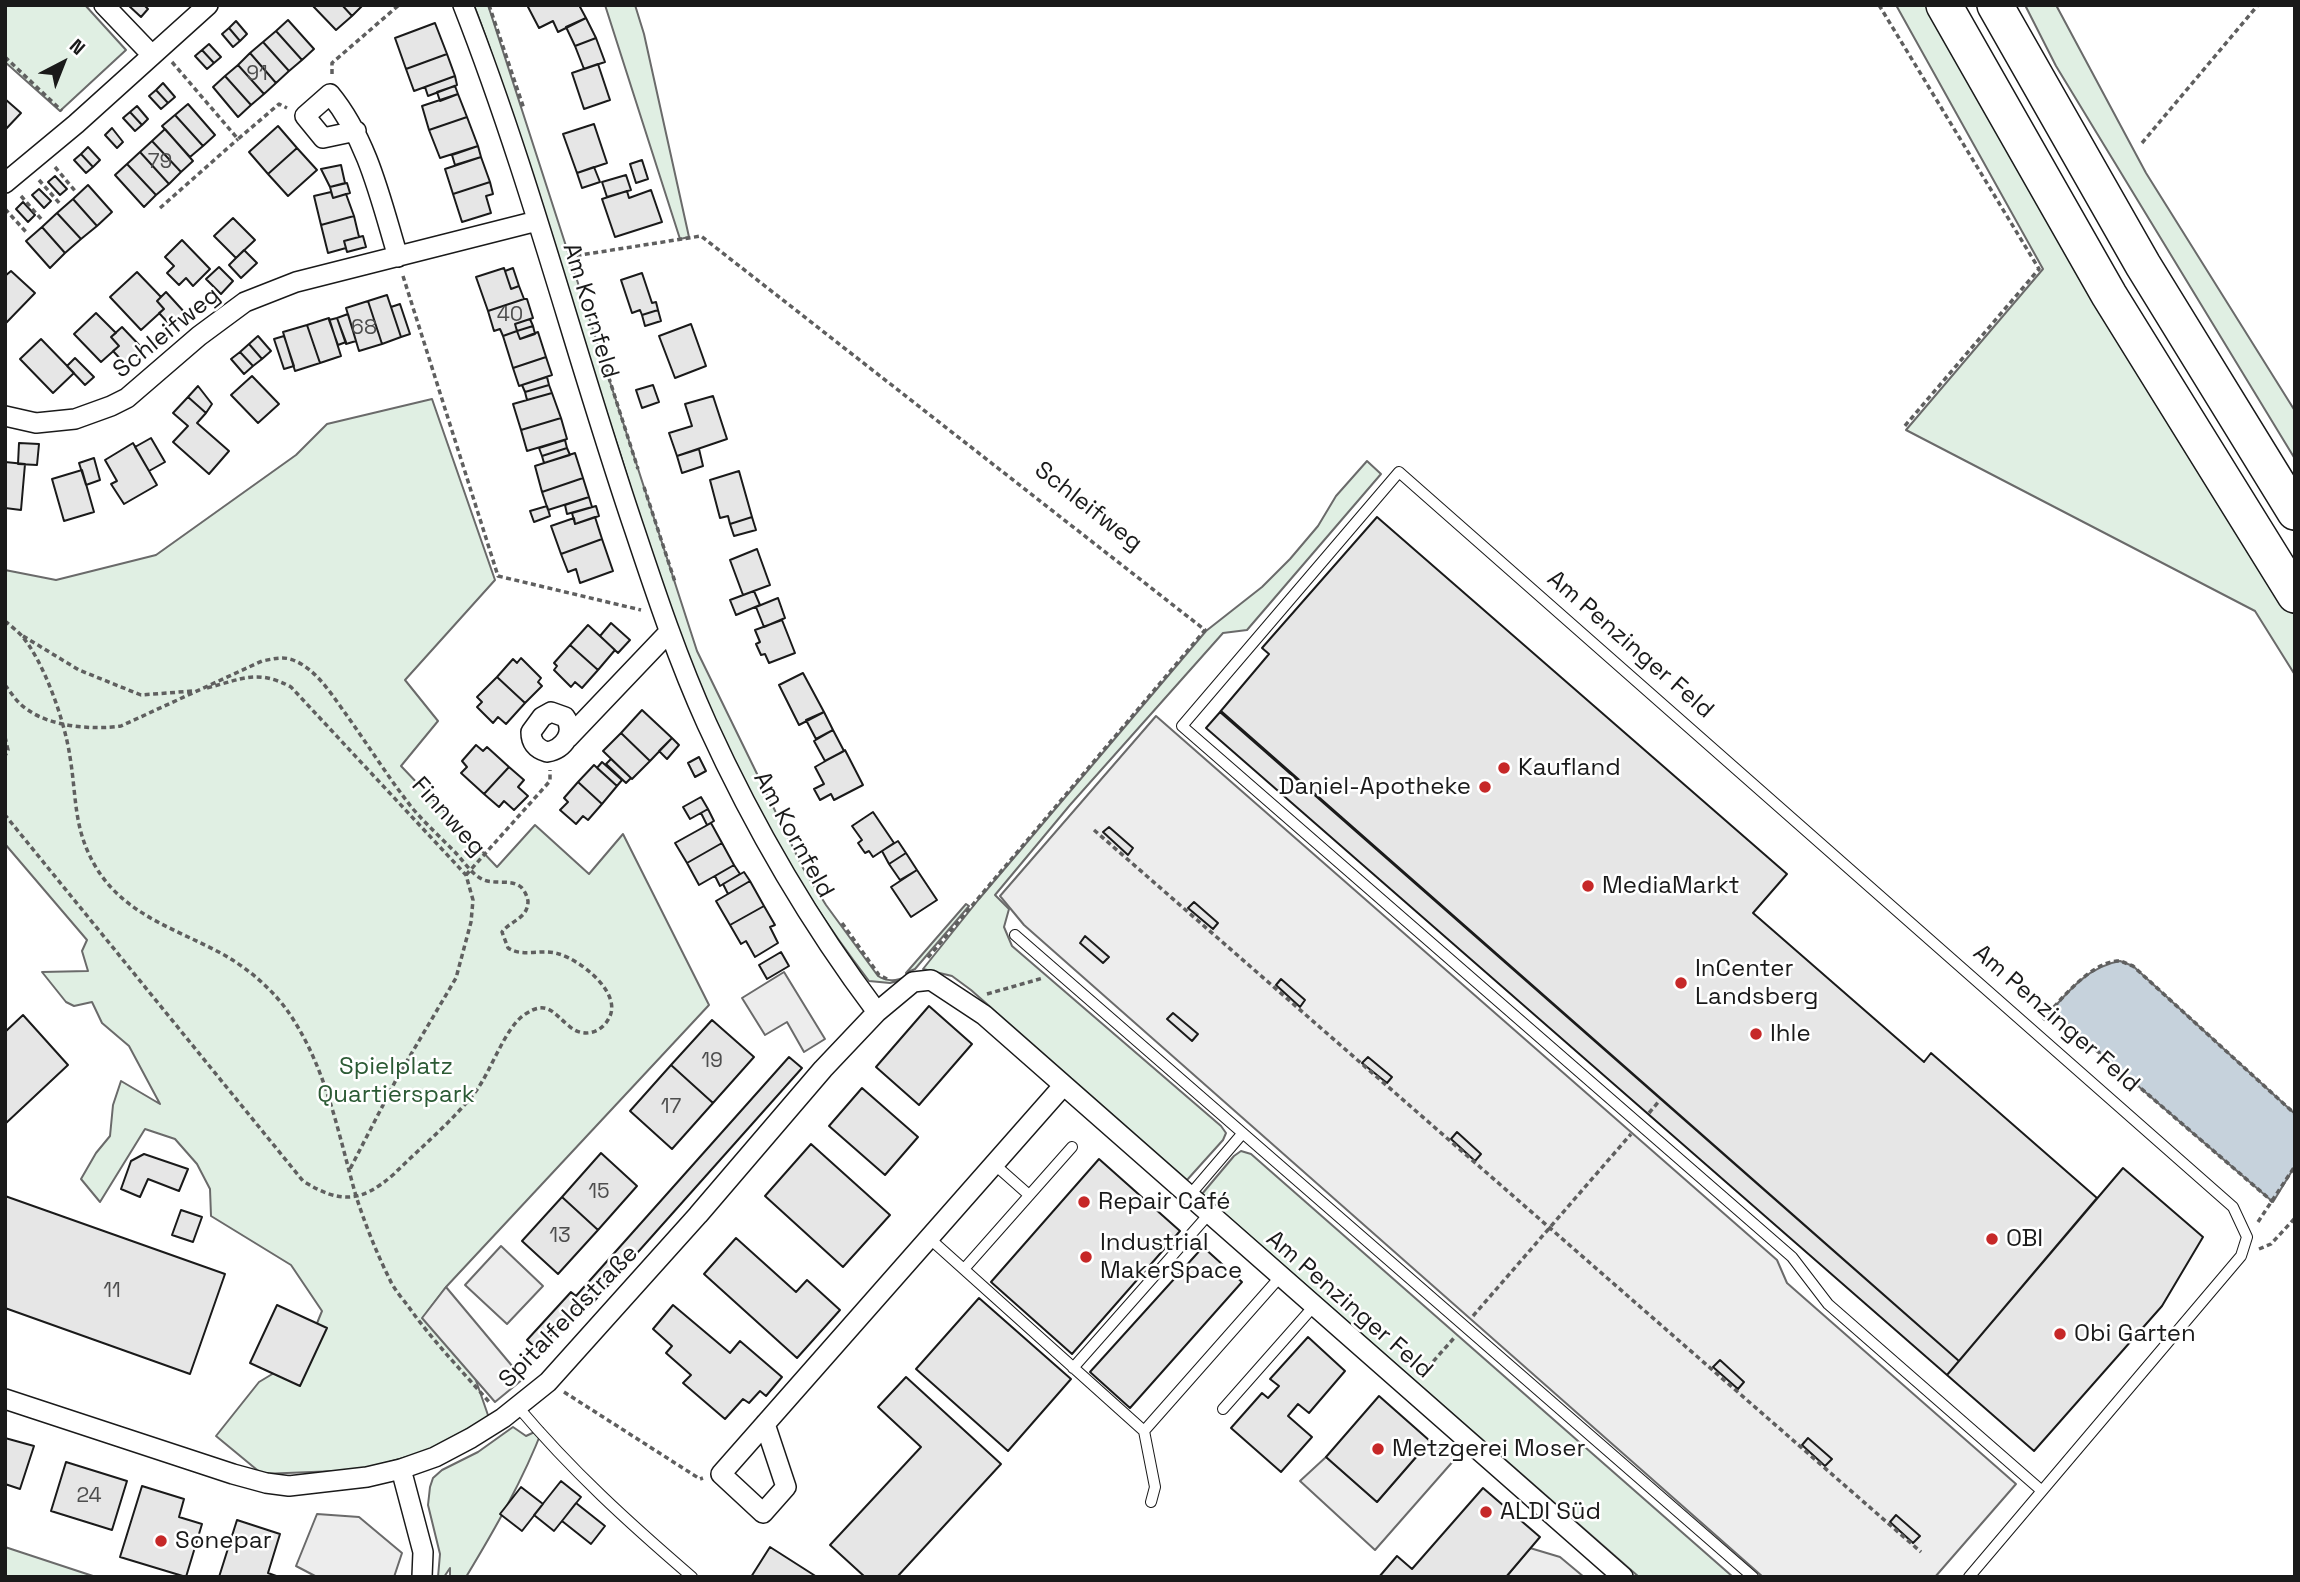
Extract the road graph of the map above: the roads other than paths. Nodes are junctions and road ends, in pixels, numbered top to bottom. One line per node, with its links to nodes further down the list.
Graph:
1 (104, 5): 6 (street)
2 (208, 5): 6 (street)
3 (463, 5): 9 (street, Am Kornfeld)
4 (1944, 5): 13 (highway)
5 (1995, 5): 12 (highway)
6 (155, 51): 8 (street)
7 (356, 131): 7 (street); 10 (street)
8 (7, 182)
9 (537, 221): 10 (street, Schleifweg); 14 (street, Am Kornfeld)
10 (398, 257): 11 (street, Schleifweg)
11 (5, 416)
12 (2295, 512)
13 (2295, 595)
14 (666, 624): 15 (street); 17 (street, Am Kornfeld)
15 (568, 738): 15 (street)
16 (1015, 935): 19 (lane)
17 (877, 1012): 18 (street, Am Penzinger Feld); 32 (street, Spitalfeldstraße)
18 (1063, 1086): 21 (street); 23 (street, Am Penzinger Feld)
19 (1242, 1133): 23 (lane); 41 (lane)
20 (1072, 1147): 22 (lane)
21 (994, 1164): 22 (lane); 25 (street)
22 (1029, 1195): 26 (lane)
23 (1189, 1196): 24 (street, Am Penzinger Feld)
24 (1209, 1214): 27 (street, Am Penzinger Feld); 29 (lane)
25 (929, 1238): 26 (lane); 33 (street)
26 (964, 1269): 29 (lane)
27 (1280, 1277): 28 (street, Am Penzinger Feld); 34 (lane)
28 (1314, 1306): 31 (lane); 40 (street, Am Penzinger Feld)
29 (1073, 1368): 34 (lane)
30 (5, 1399): 35 (street, Spitalfeldstraße)
31 (1223, 1409)
32 (510, 1412): 35 (street, Spitalfeldstraße); 39 (lane)
33 (765, 1424): 33 (street)
34 (1144, 1431): 37 (lane)
35 (401, 1469): 38 (street)
36 (2042, 1491): 36 (lane, Am Penzinger Feld); 42 (lane)
37 (1151, 1502)
38 (422, 1577)
39 (692, 1577)
40 (1623, 1577)
41 (1753, 1577)
42 (1969, 1577)

